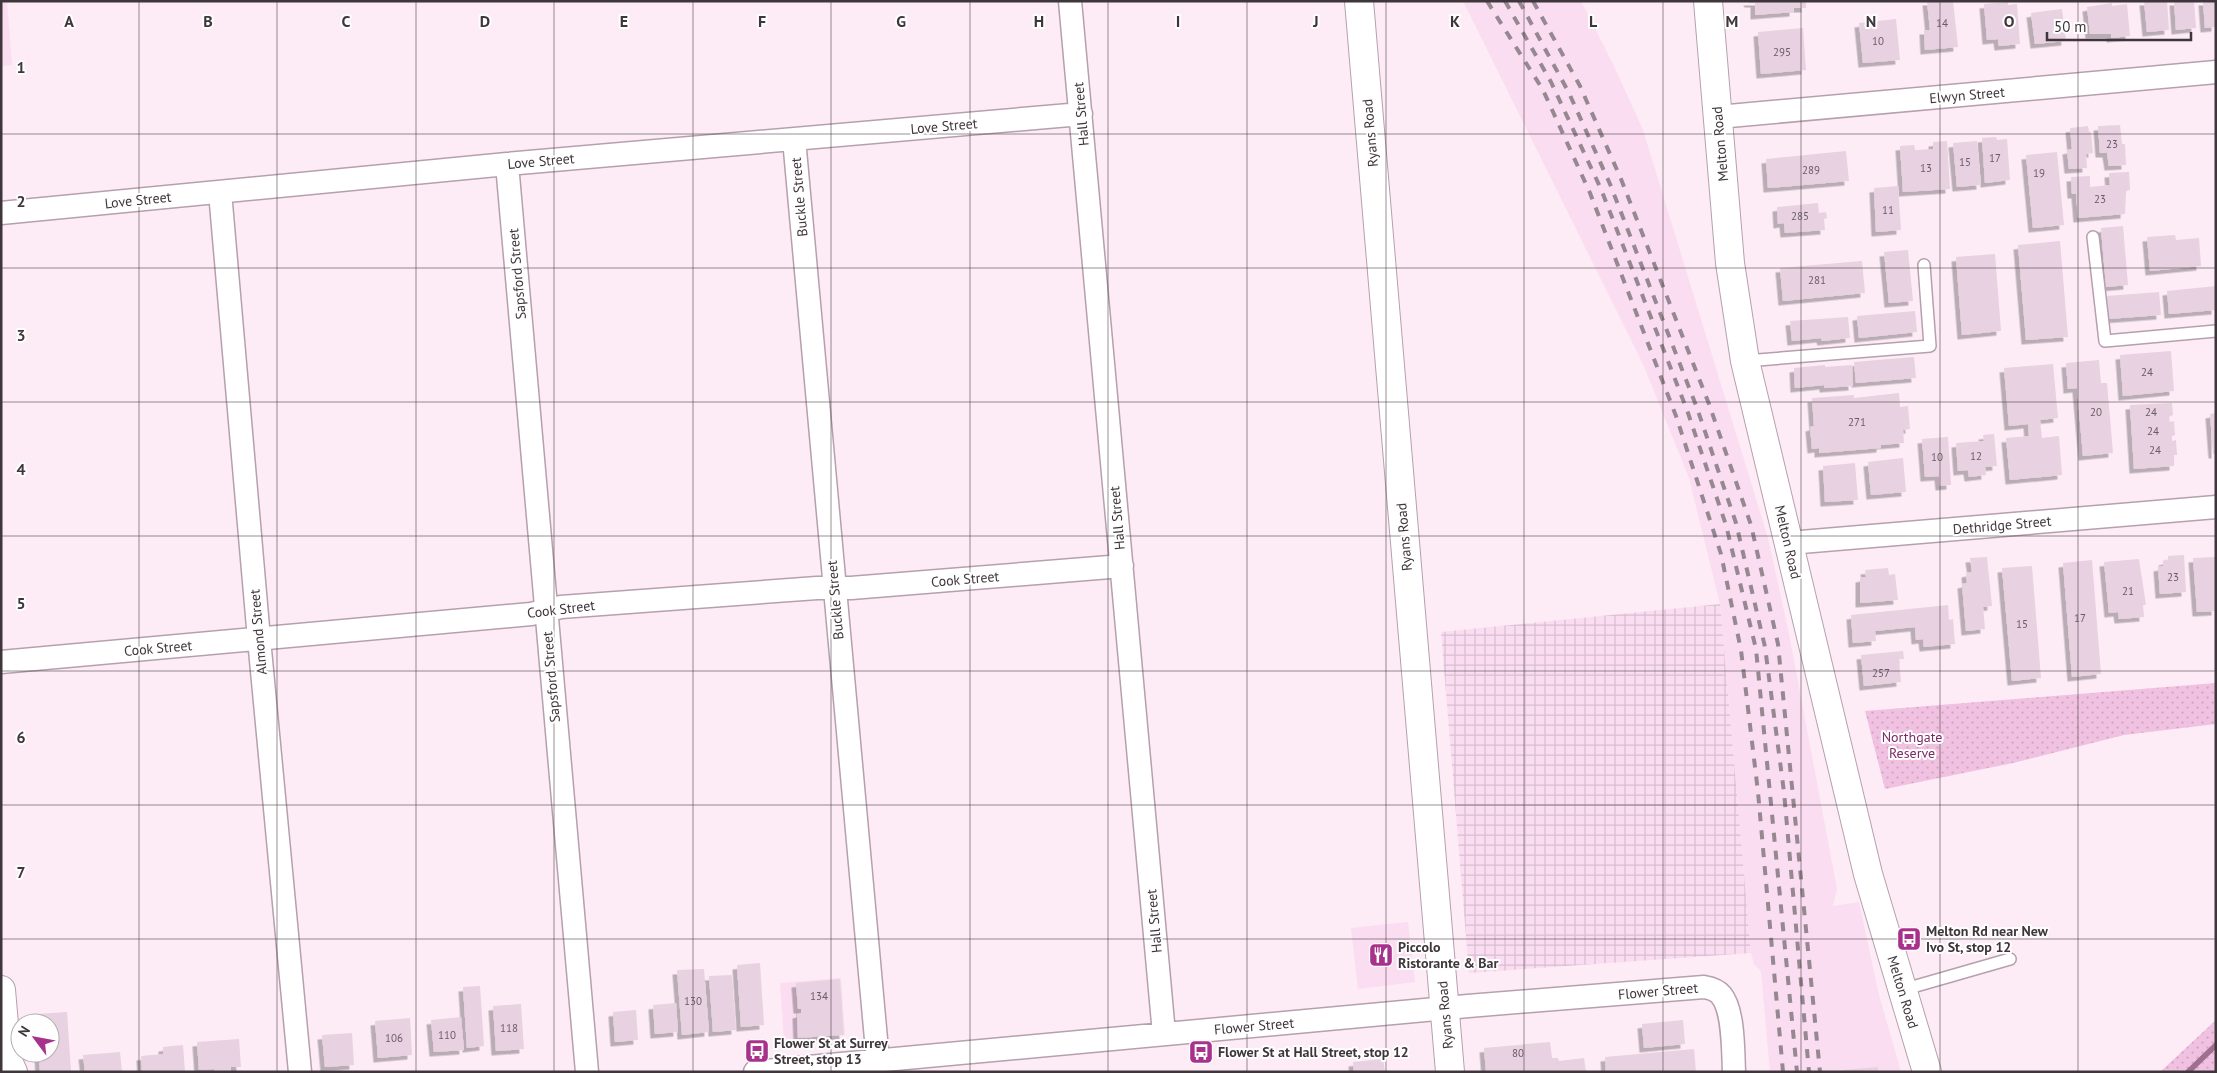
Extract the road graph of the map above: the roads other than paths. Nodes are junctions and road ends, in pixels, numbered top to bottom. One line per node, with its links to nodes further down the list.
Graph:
1 (1070, 1): 5 (street, Hall Street)
2 (1359, 1): 25 (street, Ryans Road)
3 (1708, 1): 6 (street, Melton Road)
4 (2216, 72): 6 (street, Elwyn Street)
5 (1081, 114): 7 (street, Love Street); 17 (street, Hall Street)
6 (1718, 117): 14 (street, Melton Road)
7 (794, 139): 8 (street, Love Street); 18 (street, Buckle Street)
8 (507, 164): 9 (street, Love Street); 19 (street, Sapsford Street)
9 (220, 192): 10 (street, Love Street); 20 (street, Almond Street)
10 (1, 213)
11 (2093, 236): 13 (lane)
12 (1924, 265): 14 (lane)
13 (2216, 331)
14 (1746, 361): 16 (street, Melton Road)
15 (2216, 507): 16 (street, Dethridge Street)
16 (1789, 543): 24 (street, Melton Road)
17 (1122, 566): 18 (street, Cook Street); 26 (street, Hall Street)
18 (834, 588): 19 (street, Cook Street); 27 (street, Buckle Street)
19 (545, 610): 20 (street, Cook Street); 31 (street, Sapsford Street)
20 (259, 638): 21 (street, Cook Street); 30 (street, Almond Street)
21 (1, 662)
22 (2010, 959): 24 (lane)
23 (1, 990): 28 (street)
24 (1902, 990): 35 (street, Melton Road)
25 (1444, 1008): 26 (street, Flower Street); 33 (street, Ryans Road); 34 (street, Flower Street)
26 (1164, 1034): 27 (street, Flower Street)
27 (878, 1061): 29 (street, Flower Street)
28 (8, 1067)
29 (819, 1069): 32 (street, Flower Street)
30 (300, 1072)
31 (587, 1072)
32 (755, 1072)
33 (1450, 1072)
34 (1734, 1072)
35 (1927, 1072)

